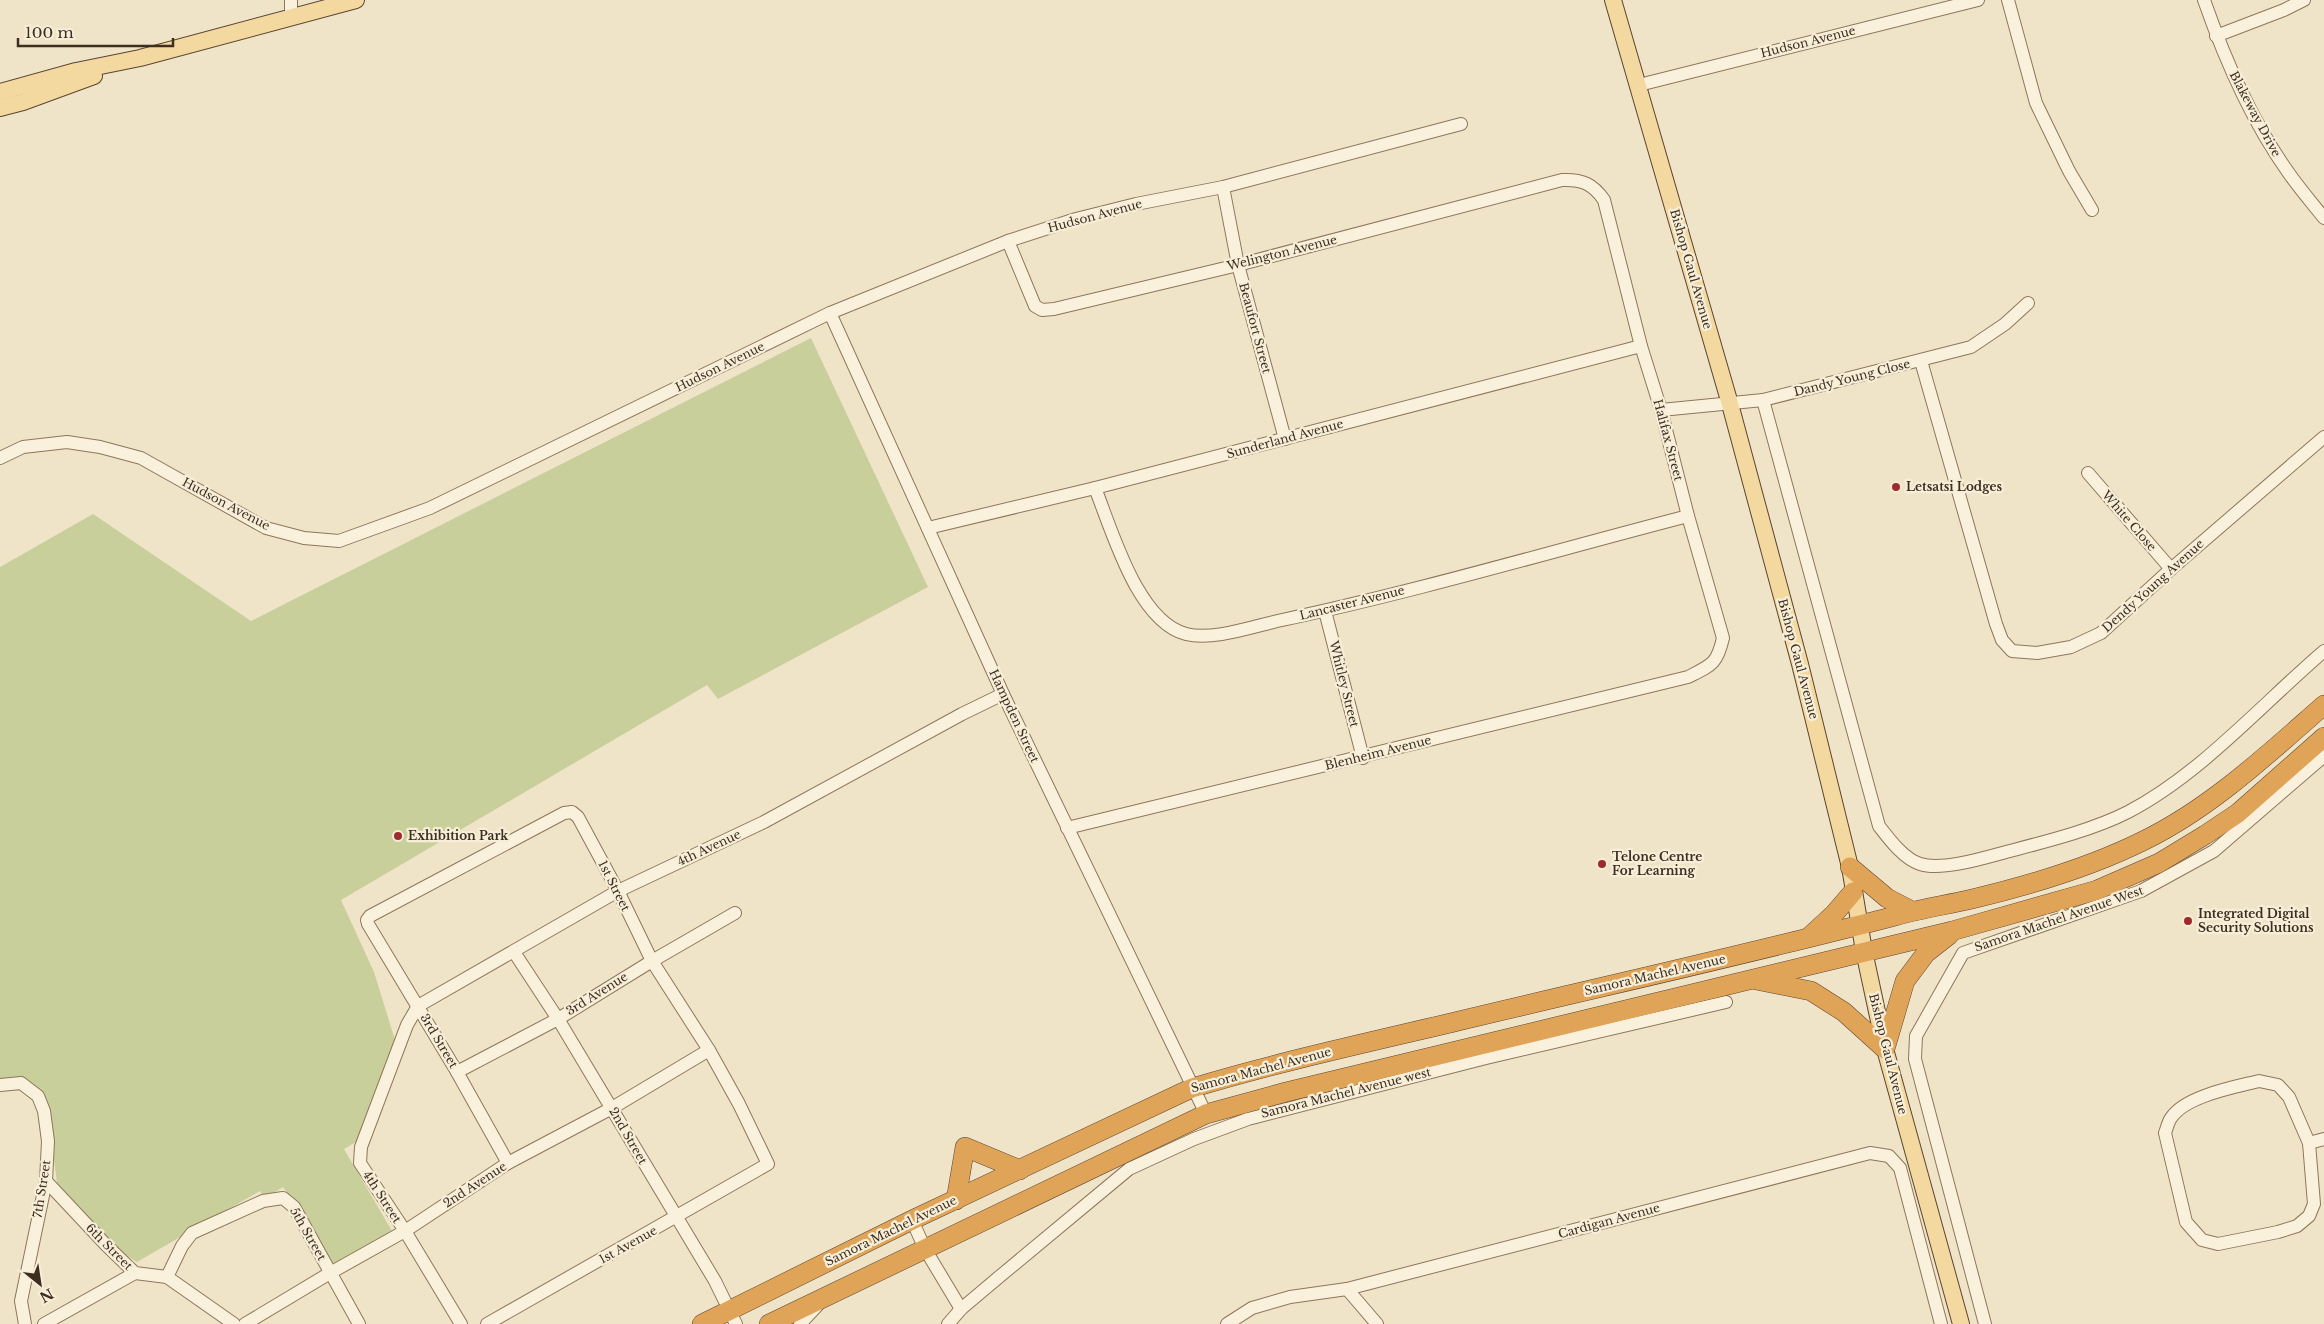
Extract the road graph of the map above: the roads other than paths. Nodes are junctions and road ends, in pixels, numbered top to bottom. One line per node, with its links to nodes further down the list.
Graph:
1 (291, 0): 8 (street)
2 (356, 0): 8 (main road)
3 (1613, 0): 11 (main road, Bishop Gaul Avenue)
4 (1978, 0): 11 (street, Hudson Avenue)
5 (2008, 0): 17 (street)
6 (2204, 0): 9 (street, Blakeway Drive)
7 (2304, 0): 9 (street)
8 (291, 17): 10 (main road)
9 (2216, 36): 18 (street, Blakeway Drive)
10 (140, 58): 12 (main road); 13 (main road)
11 (1639, 85): 26 (main road, Bishop Gaul Avenue)
12 (0, 92)
13 (0, 108)
14 (1461, 124): 15 (street, Hudson Avenue)
15 (1224, 187): 19 (street, Hudson Avenue); 20 (street, Beaufort Street)
16 (1596, 189): 20 (street, Welington Avenue); 23 (street, Halifax Street)
17 (2092, 210)
18 (2324, 218)
19 (1008, 241): 20 (street, Welington Avenue); 22 (street, Hudson Avenue)
20 (1238, 265): 29 (street, Beaufort Street)
21 (2028, 303): 24 (street, Dandy Young Close)
22 (830, 313): 30 (street, Hudson Avenue); 34 (street, Hampden Street)
23 (1641, 346): 27 (street, Halifax Street); 29 (street, Sunderland Avenue)
24 (1921, 361): 25 (street, Dandy Young Close); 35 (street, Dendy Young Avenue)
25 (1763, 400): 26 (street, Dandy Young Close); 37 (street)
26 (1730, 404): 27 (street, Dandy Young Close); 45 (main road, Bishop Gaul Avenue)
27 (1661, 410): 33 (street, Halifax Street)
28 (2324, 437): 35 (street, Dendy Young Avenue)
29 (1285, 439): 32 (street, Sunderland Avenue)
30 (0, 458)
31 (2088, 473): 35 (street, White Close)
32 (1095, 488): 34 (street, Sunderland Avenue); 36 (street, Lancaster Avenue)
33 (1688, 516): 36 (street, Lancaster Avenue); 38 (street, Halifax Street)
34 (928, 528): 39 (street, Hampden Street)
35 (2171, 569)
36 (1325, 611): 43 (street, Whitley Street)
37 (2324, 651)
38 (1688, 676): 43 (street, Blenheim Avenue)
39 (1003, 694): 44 (street, Hampden Street); 46 (street, 4th Avenue)
40 (2324, 706): 48 (highway)
41 (2324, 737): 52 (highway, Samora Machel Avenue West)
42 (2324, 756): 101 (street, Samora Machel Avenue West)
43 (1363, 758): 44 (street, Blenheim Avenue)
44 (1067, 828): 65 (street, Hampden Street)
45 (1850, 867): 47 (main road, Bishop Gaul Avenue); 48 (highway)
46 (618, 891): 50 (street, 1st Street); 55 (street, 4th Avenue); 56 (street, 1st Street)
47 (1853, 892): 51 (main road, Bishop Gaul Avenue); 53 (highway)
48 (1912, 911): 51 (highway)
49 (736, 913): 56 (street, 3rd Avenue)
50 (367, 920): 59 (street, 3rd Street)
51 (1860, 925): 53 (highway, Samora Machel Avenue); 54 (main road, Bishop Gaul Avenue)
52 (1952, 931): 54 (highway, Samora Machel Avenue West); 61 (highway)
53 (1807, 939): 65 (highway, Samora Machel Avenue)
54 (1864, 951): 57 (highway); 61 (main road, Bishop Gaul Avenue)
55 (514, 952): 59 (street, 4th Avenue); 60 (street, 2nd Street)
56 (652, 961): 60 (street, 3rd Avenue); 62 (street, 1st Street)
57 (1750, 979): 61 (highway); 67 (highway)
58 (1726, 1002): 84 (street, Samora Machel Avenue west)
59 (418, 1006): 63 (street, 3rd Street); 77 (street, 4th Street)
60 (558, 1019): 63 (street, 3rd Avenue); 66 (street, 2nd Street)
61 (1885, 1049): 100 (main road, Bishop Gaul Avenue)
62 (709, 1050): 66 (street, 2nd Avenue); 71 (street, 1st Street)
63 (457, 1072): 70 (street, 3rd Street)
64 (0, 1085): 73 (street, 7th Street)
65 (1192, 1088): 67 (street, Hampden Street); 72 (highway, Samora Machel Avenue)
66 (612, 1108): 70 (street, 2nd Avenue); 75 (street, 2nd Street)
67 (1206, 1114): 78 (highway)
68 (2324, 1139): 69 (street)
69 (2309, 1142): 69 (street)
70 (508, 1163): 77 (street, 2nd Avenue)
71 (768, 1164): 75 (street, 1st Avenue)
72 (1020, 1170): 74 (highway, Samora Machel Avenue); 74 (highway)
73 (46, 1181): 80 (street, 6th Street); 87 (street, 7th Street)
74 (956, 1200): 76 (highway, Samora Machel Avenue)
75 (675, 1218): 85 (street, 2nd Street); 93 (street, 1st Avenue)
76 (912, 1220): 78 (street); 85 (highway, Samora Machel Avenue)
77 (405, 1231): 79 (street, 2nd Avenue); 92 (street, 4th Street)
78 (924, 1249): 83 (highway); 84 (street)
79 (330, 1272): 81 (street, 5th Street); 90 (street, 2nd Avenue); 91 (street, 5th Street)
80 (135, 1273): 81 (street, 6th Street); 88 (street)
81 (167, 1277): 89 (street, 6th Street)
82 (1348, 1289): 86 (street, Cardigan Avenue); 98 (street, Cardigan Avenue); 99 (street)
83 (826, 1297): 95 (highway); 96 (street)
84 (961, 1309): 97 (street, Samora Machel Avenue west)
85 (733, 1318): 94 (highway, Samora Machel Avenue)
86 (1938, 1323)
87 (25, 1324)
88 (44, 1324)
89 (234, 1324)
90 (245, 1324)
91 (359, 1324)
92 (461, 1324)
93 (487, 1324)
94 (702, 1324)
95 (769, 1324)
96 (800, 1324)
97 (948, 1324)
98 (1228, 1324)
99 (1377, 1324)
100 (1961, 1324)
101 (1985, 1324)

